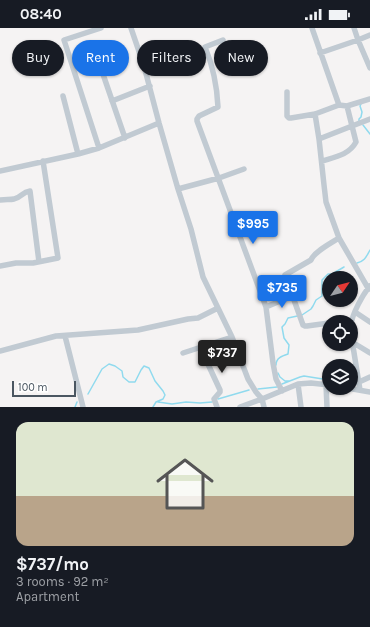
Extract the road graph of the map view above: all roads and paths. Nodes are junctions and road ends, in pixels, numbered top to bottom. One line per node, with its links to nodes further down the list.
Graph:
1 (101, 28): 26 (street)
2 (131, 28): 13 (street)
3 (312, 28): 8 (street)
4 (354, 28): 6 (street)
5 (370, 35): 6 (street)
6 (358, 40): 8 (street); 9 (street)
7 (214, 44): 10 (street)
8 (320, 53): 18 (street)
9 (370, 68)
10 (214, 74)
11 (104, 76): 17 (street)
12 (214, 76): 32 (street)
13 (150, 86): 17 (street); 22 (street)
14 (287, 92): 20 (street)
15 (63, 96): 27 (street)
16 (370, 99): 19 (street)
17 (112, 101): 24 (street)
18 (339, 105): 19 (street); 20 (street)
19 (347, 106): 23 (street)
20 (315, 114): 25 (street)
21 (370, 120): 23 (street)
22 (159, 123): 24 (street); 33 (street)
23 (352, 126): 25 (street); 29 (street)
24 (125, 138): 26 (street)
25 (319, 139): 29 (street)
26 (99, 148): 27 (street)
27 (78, 154): 28 (street)
28 (43, 161): 31 (street); 36 (street)
29 (322, 161): 35 (street)
30 (244, 169): 32 (street)
31 (0, 171)
32 (219, 178): 33 (street); 40 (street)
33 (178, 189): 41 (street)
34 (0, 200): 36 (street)
35 (339, 238): 38 (street); 39 (street)
36 (39, 262): 37 (street)
37 (0, 266)
38 (369, 288): 42 (street)
39 (292, 296): 40 (street); 45 (street)
40 (266, 307): 59 (street)
41 (218, 308): 46 (street); 47 (street)
42 (355, 312): 43 (street); 44 (street)
43 (354, 315)
44 (370, 322)
45 (322, 324)
46 (65, 336): 50 (street); 63 (street)
47 (232, 337): 49 (street); 62 (street)
48 (358, 346): 53 (street)
49 (200, 347): 52 (street); 64 (street)
50 (0, 351)
51 (354, 351): 55 (street)
52 (183, 353)
53 (370, 353)
54 (370, 377): 55 (street)
55 (359, 382): 58 (street)
56 (298, 384): 57 (street); 59 (street); 67 (street)
57 (322, 384)
58 (360, 390): 60 (street)
59 (282, 391): 62 (street)
60 (370, 392)
61 (328, 395): 68 (street)
62 (262, 399): 65 (street); 66 (street)
63 (83, 407)
64 (217, 407)
65 (240, 407)
66 (264, 407)
67 (301, 407)
68 (327, 407)

